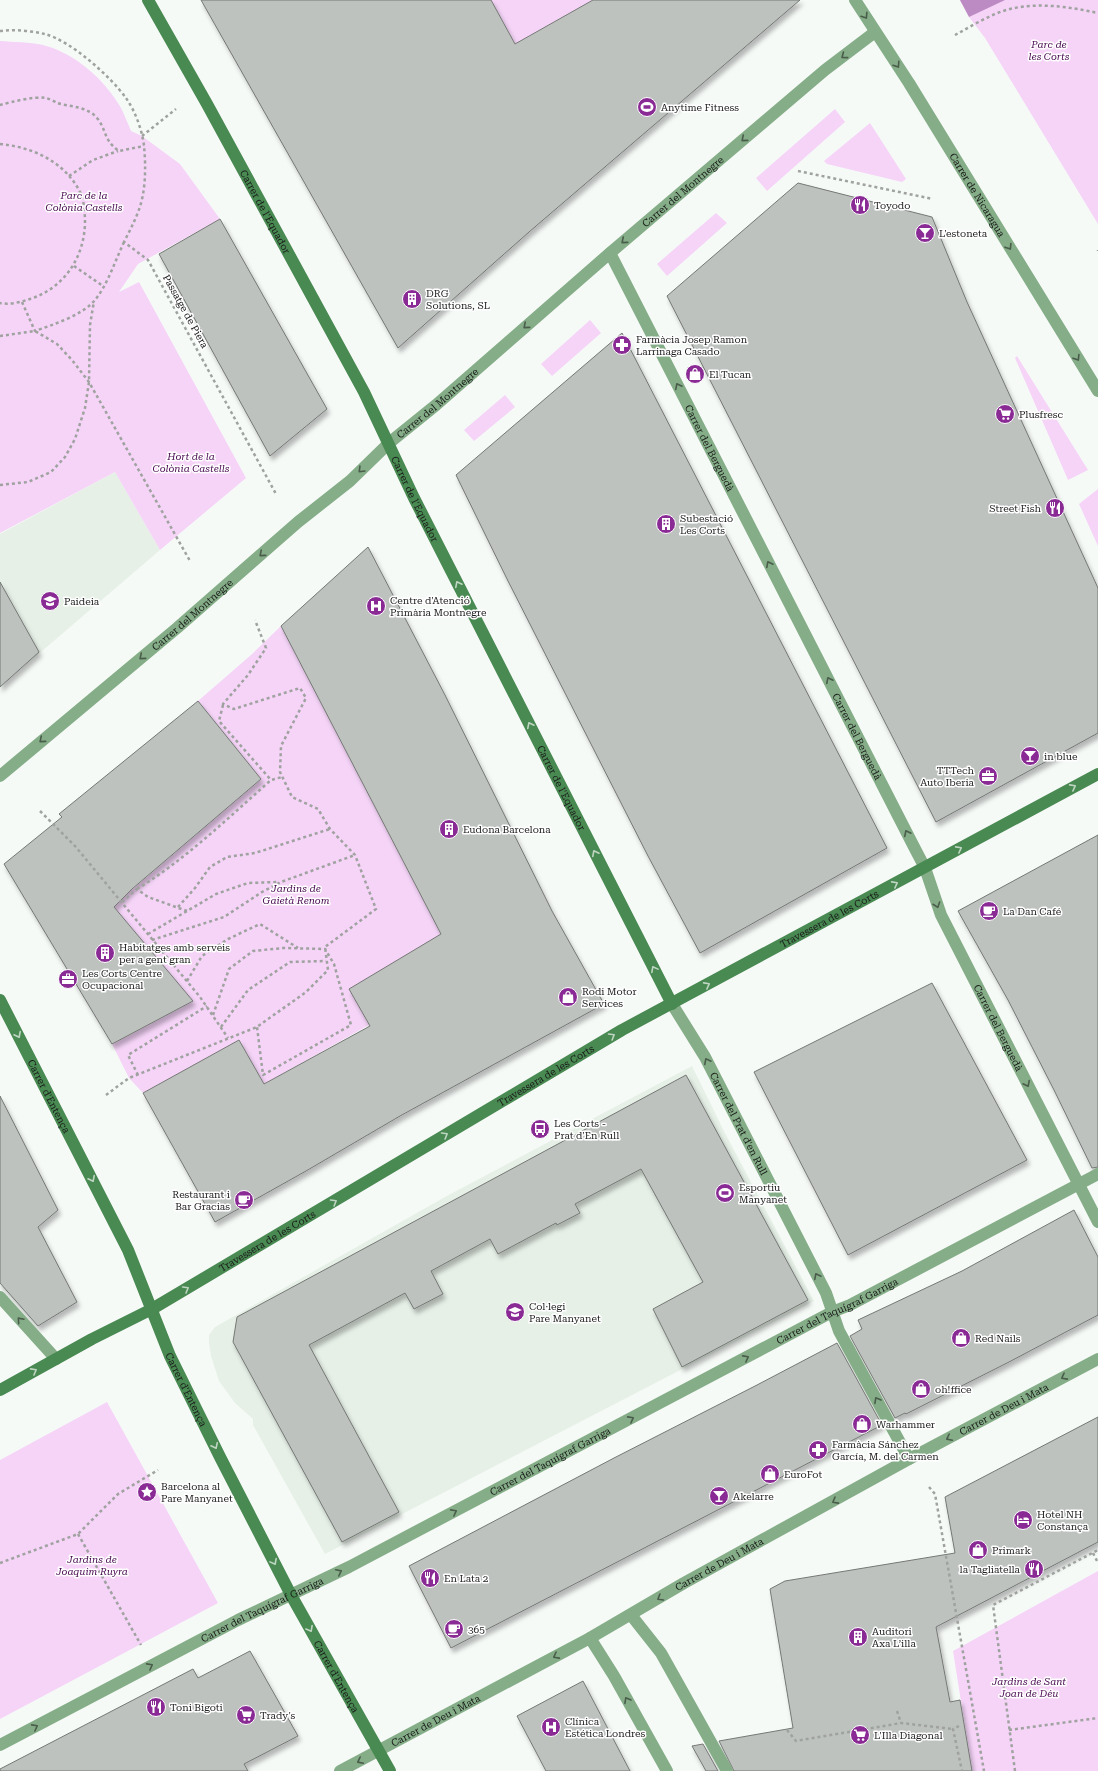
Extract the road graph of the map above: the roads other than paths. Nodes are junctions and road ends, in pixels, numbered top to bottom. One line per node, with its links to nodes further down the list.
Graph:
1 (148, 0): 6 (main road, Carrer de l'Equador)
2 (855, 0): 3 (street, Carrer de Nicaragua, one-way to 3)
3 (875, 32): 4 (street, Carrer del Montnegre, one-way to 4); 5 (street, Carrer de Nicaragua, one-way to 5)
4 (610, 253): 6 (street, Carrer del Montnegre, one-way to 6); 9 (street, Carrer del Berguedà, one-way to 4)
5 (1098, 391)
6 (389, 443): 8 (street, Carrer del Montnegre, one-way to 8); 11 (main road, Carrer de l'Equador, one-way to 6)
7 (1098, 774): 9 (main road, Travessera de les Corts, one-way to 7)
8 (0, 776)
9 (925, 868): 11 (main road, Travessera de les Corts, one-way to 9); 13 (street, Carrer del Berguedà, one-way to 13)
10 (0, 1000): 16 (main road, Carrer d'Entença, one-way to 16)
11 (672, 1004): 16 (main road, Travessera de les Corts, one-way to 11); 17 (street, Carrer del Prat d'en Rull, one-way to 11)
12 (1098, 1174): 13 (street, Carrer del Taquígraf Garriga)
13 (1079, 1185): 14 (street, Carrer del Berguedà); 17 (street, Carrer del Taquígraf Garriga)
14 (1098, 1222)
15 (0, 1297): 19 (street, one-way to 15)
16 (152, 1309): 19 (main road, Travessera de les Corts); 22 (main road, Carrer d'Entença, one-way to 22)
17 (832, 1312): 21 (street, Carrer del Prat d'en Rull, one-way to 17); 22 (street, Carrer del Taquígraf Garriga, one-way to 17)
18 (1098, 1359): 21 (street, Carrer de Deu i Mata, one-way to 21)
19 (56, 1360): 20 (main road, Travessera de les Corts, one-way to 19)
20 (0, 1390)
21 (909, 1459): 23 (street, Carrer de Deu i Mata, one-way to 23)
22 (291, 1595): 25 (street, Carrer del Taquígraf Garriga, one-way to 22); 26 (main road, Carrer d'Entença, one-way to 26)
23 (631, 1615): 24 (street, Carrer de Deu i Mata); 30 (street)
24 (590, 1638): 26 (street, Carrer de Deu i Mata, one-way to 26); 29 (street, one-way to 24)
25 (0, 1745)
26 (379, 1751): 27 (street, Carrer de Deu i Mata, one-way to 27); 28 (main road, Carrer d'Entença)
27 (340, 1771)
28 (390, 1771)
29 (667, 1771)
30 (727, 1771)

